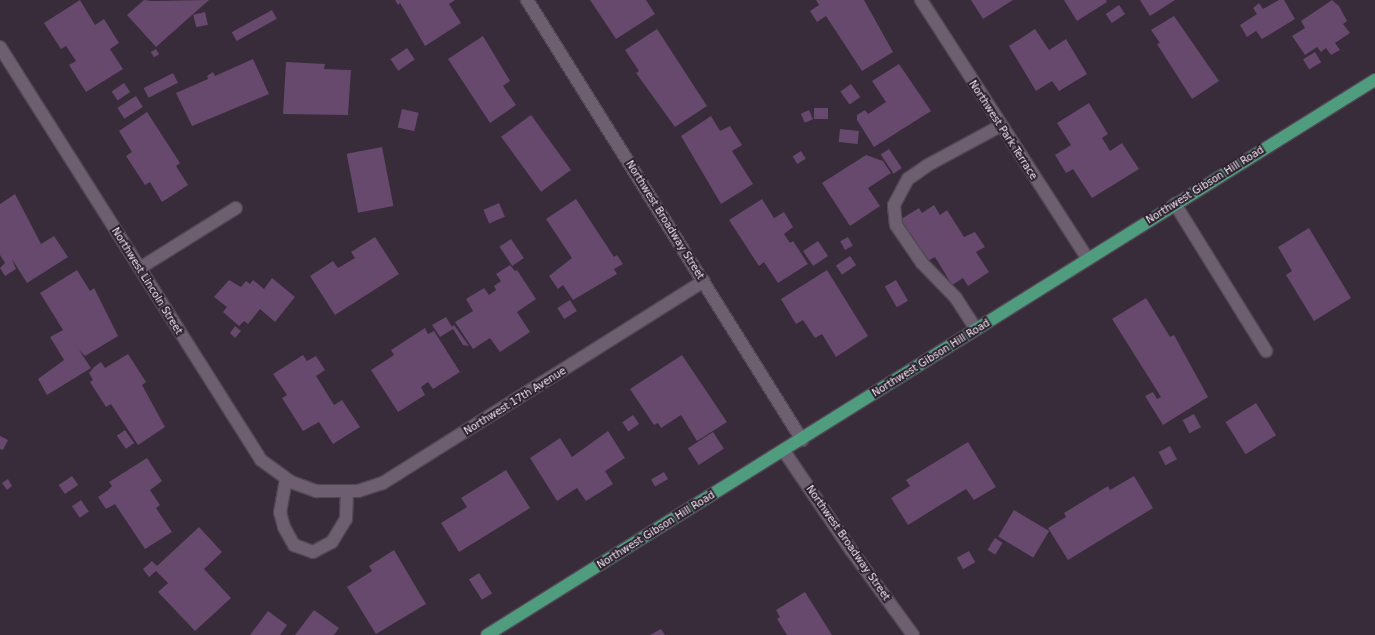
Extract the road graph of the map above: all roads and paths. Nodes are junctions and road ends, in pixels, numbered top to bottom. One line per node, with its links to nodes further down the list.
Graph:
1 (527, 0): 10 (street, Northwest Broadway Street)
2 (921, 0): 5 (street, Northwest Park Terrace)
3 (0, 47): 9 (street, Northwest Lincoln Street)
4 (1375, 80): 6 (main road, Northwest Gibson Hill Road)
5 (1000, 126): 8 (street, Northwest Park Terrace); 11 (street)
6 (1175, 204): 8 (main road, Northwest Gibson Hill Road); 12 (street)
7 (236, 208): 9 (street)
8 (1088, 259): 11 (main road, Northwest Gibson Hill Road)
9 (140, 268): 15 (street, Northwest Lincoln Street)
10 (704, 281): 13 (street, Northwest Broadway Street); 17 (street, Northwest 17th Avenue)
11 (976, 329): 13 (main road, Northwest Gibson Hill Road)
12 (1266, 351)
13 (802, 440): 14 (main road, Northwest Gibson Hill Road)
14 (784, 451): 18 (main road, Northwest Gibson Hill Road); 19 (street, Northwest Broadway Street)
15 (286, 479): 16 (street, Northwest Lincoln Street); 17 (street)
16 (316, 490): 17 (street, Northwest 17th Avenue)
17 (347, 492)
18 (487, 635)
19 (913, 635)

